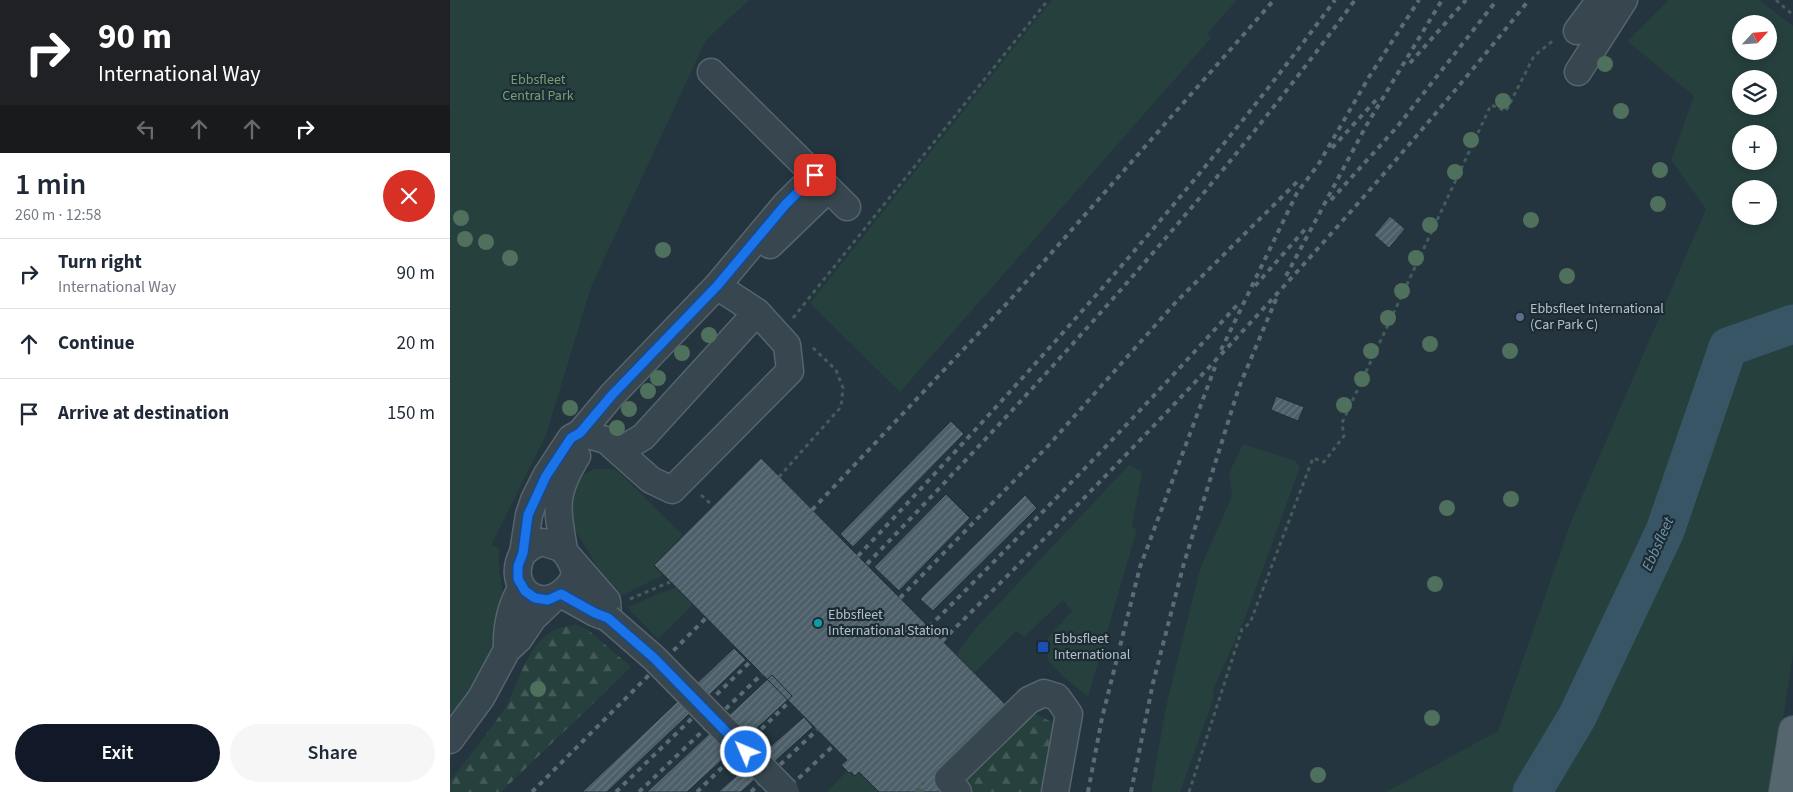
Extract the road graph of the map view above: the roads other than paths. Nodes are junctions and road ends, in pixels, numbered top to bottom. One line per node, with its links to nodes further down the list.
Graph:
1 (1600, 0): 3 (street)
2 (1624, 0): 5 (street)
3 (1568, 33)
4 (711, 72): 6 (street)
5 (1578, 72)
6 (821, 182): 7 (street); 8 (street)
7 (847, 207)
8 (720, 283): 9 (street); 10 (street)
9 (756, 312): 11 (street); 11 (street)
10 (580, 433): 11 (street); 12 (street); 13 (street)
11 (619, 451)
12 (523, 553): 13 (street); 14 (street)
13 (566, 553): 15 (street); 16 (street)
14 (522, 587): 15 (street); 17 (street)
15 (557, 596): 16 (street); 17 (street)
16 (608, 618): 20 (street, bridge)
17 (506, 650): 19 (street)
18 (1793, 730): 23 (main road)
19 (450, 740)
20 (786, 792)
21 (958, 792): 22 (street)
22 (1055, 792)
23 (1783, 792)

